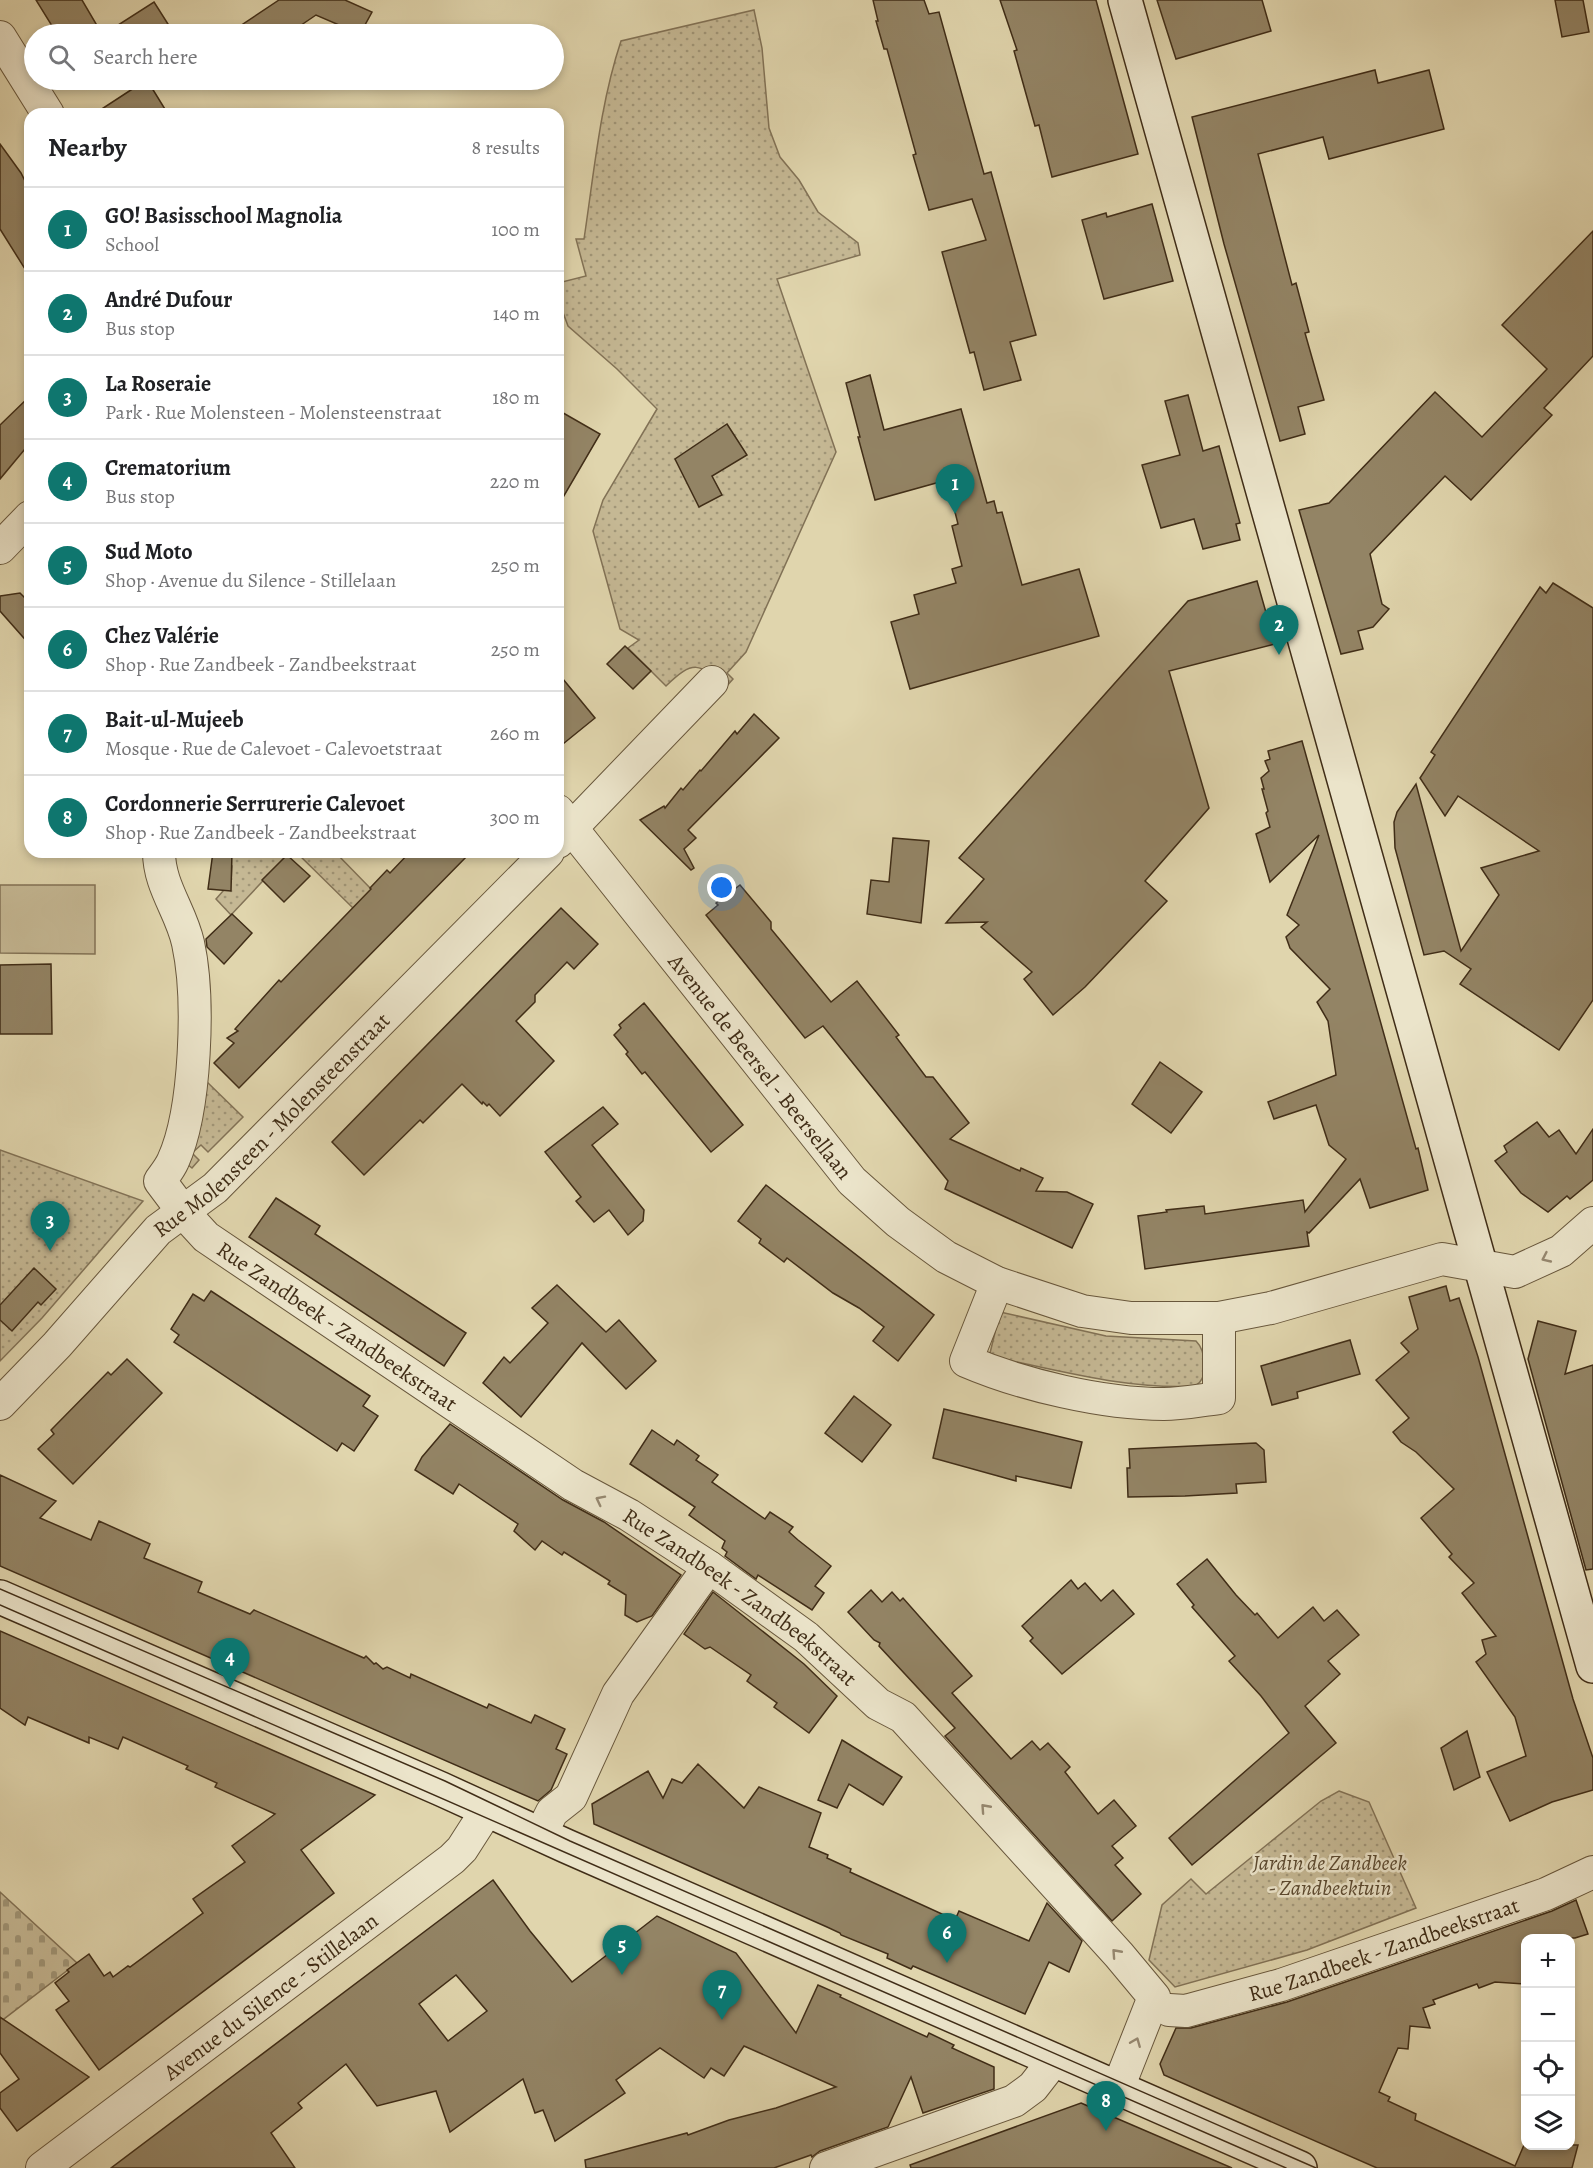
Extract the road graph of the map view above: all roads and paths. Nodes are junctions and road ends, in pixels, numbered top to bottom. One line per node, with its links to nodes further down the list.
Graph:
1 (1125, 0): 15 (main road)
2 (0, 37): 3 (street)
3 (24, 76)
4 (33, 90): 5 (street)
5 (44, 108)
6 (24, 523): 7 (street)
7 (0, 548)
8 (712, 682): 9 (street)
9 (564, 826)
10 (564, 828): 16 (street, Avenue de Beersel - Beersellaan)
11 (160, 858): 13 (street, Rue Zandbeek - Zandbeekstraat)
12 (542, 858): 13 (street, Rue Molensteen - Molensteenstraat)
13 (184, 1213): 18 (street, Rue Molensteen - Molensteenstraat); 19 (street, Rue Zandbeek - Zandbeekstraat, one-way to 13)
14 (1593, 1223): 15 (street, Avenue de Beersel - Beersellaan, one-way to 15)
15 (1480, 1265): 17 (street, Avenue de Beersel - Beersellaan); 21 (main road)
16 (997, 1283): 17 (street, Avenue de Beersel - Beersellaan); 17 (street)
17 (1219, 1318)
18 (0, 1404)
19 (709, 1567): 23 (street); 27 (street, Rue Zandbeek - Zandbeekstraat, one-way to 19)
20 (0, 1597): 22 (main road)
21 (1593, 1666)
22 (487, 1810): 26 (main road); 28 (street, Avenue du Silence - Stillelaan)
23 (548, 1820)
24 (1593, 1872): 25 (street, Rue Zandbeek - Zandbeekstraat)
25 (1169, 2010)
26 (1054, 2060): 27 (main road); 29 (street)
27 (1118, 2088): 30 (main road)
28 (42, 2168)
29 (826, 2168)
30 (1300, 2168)

